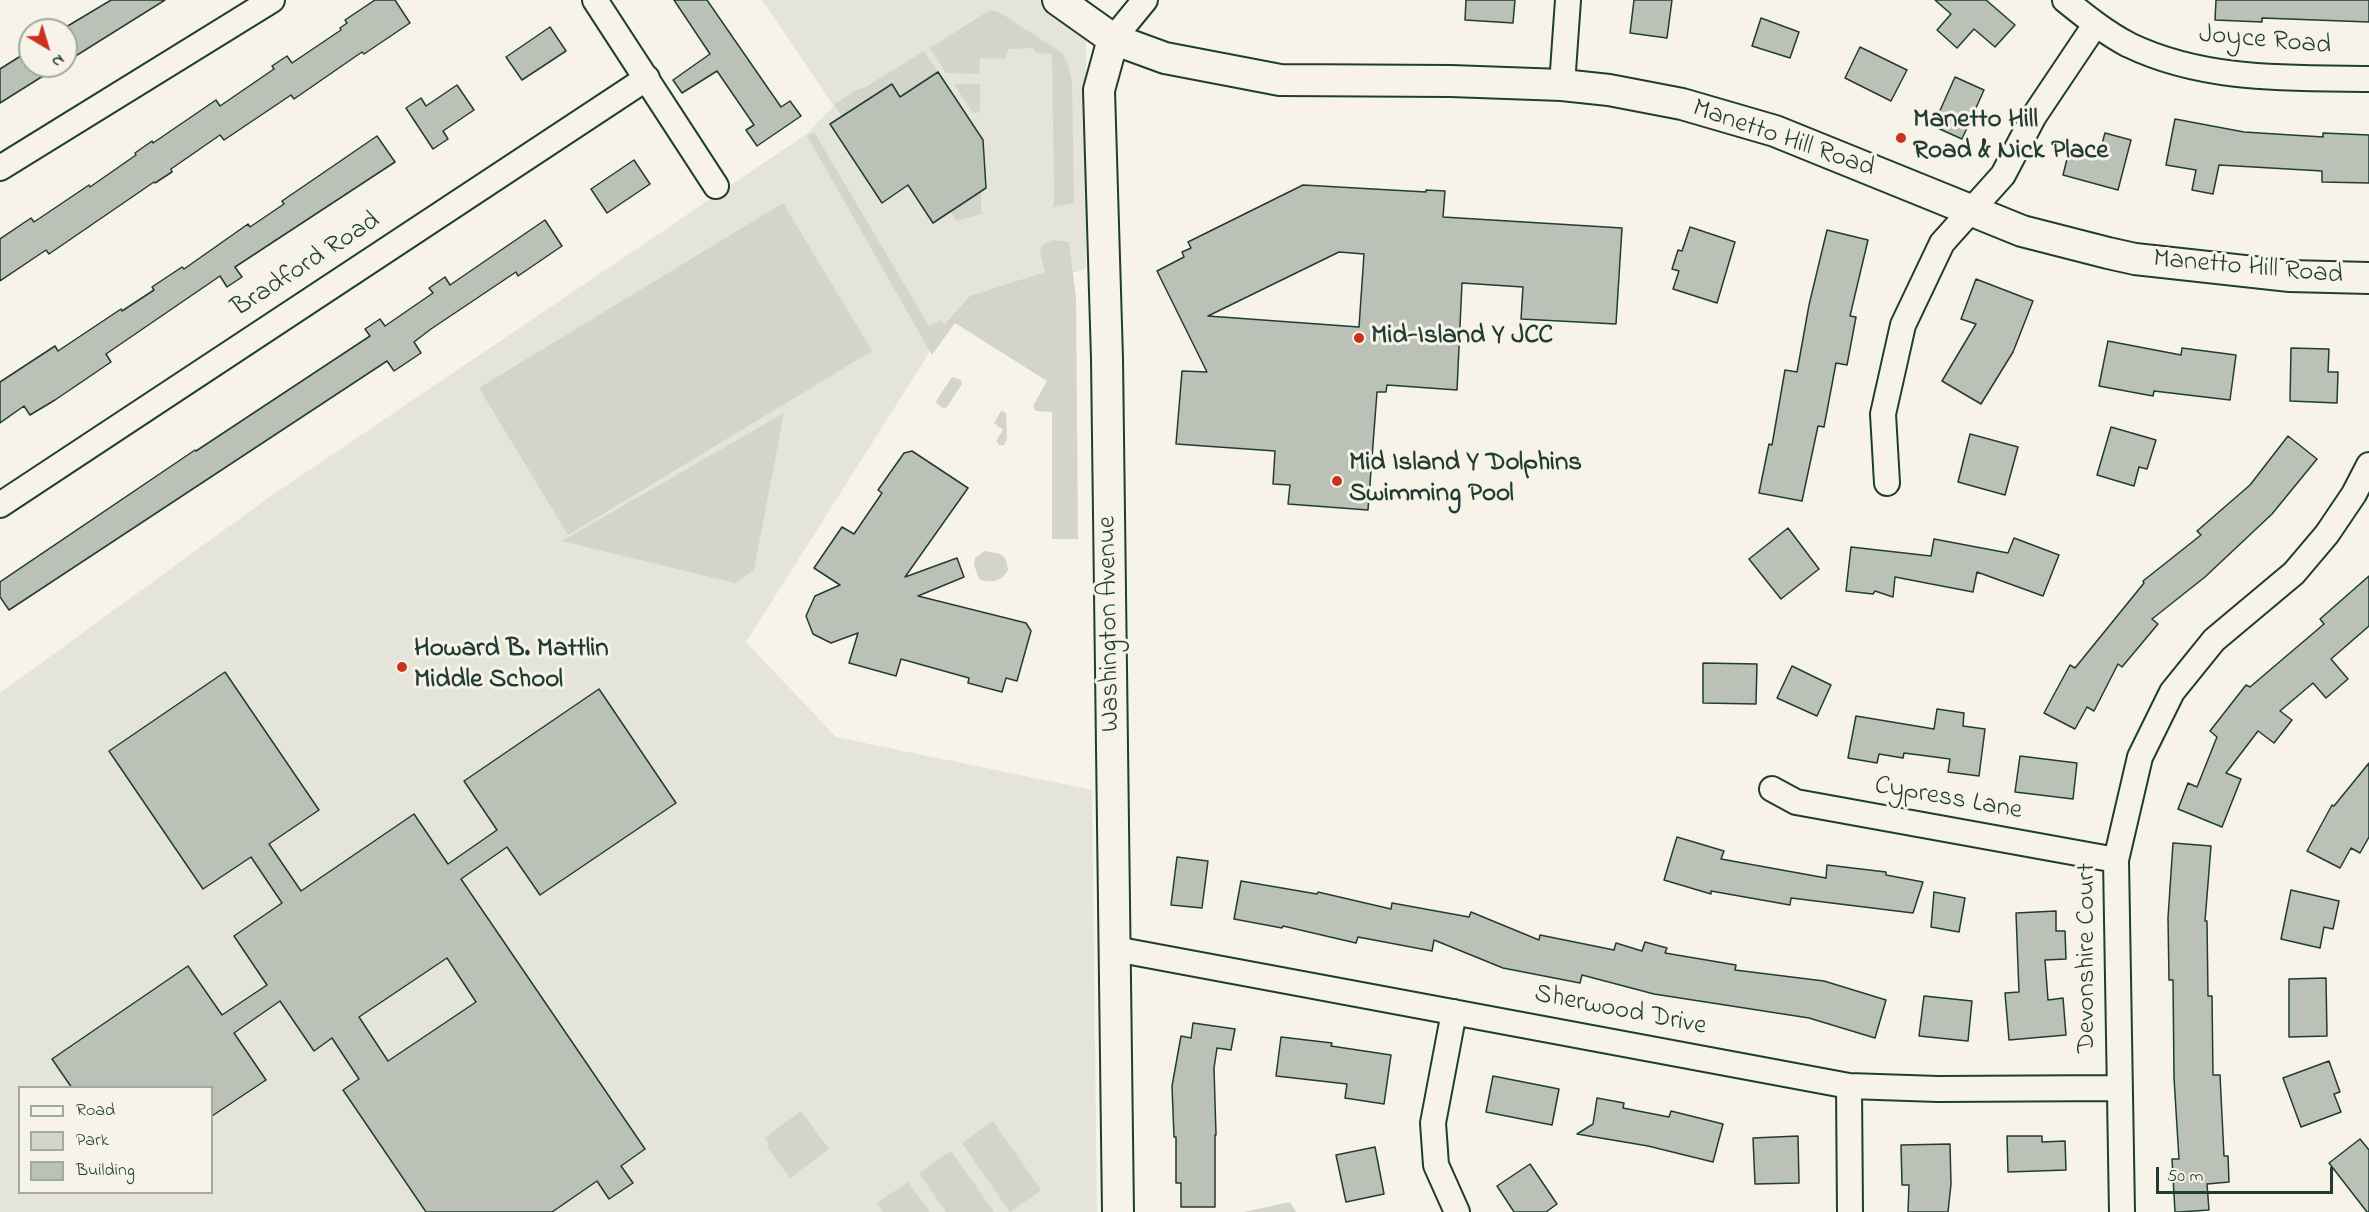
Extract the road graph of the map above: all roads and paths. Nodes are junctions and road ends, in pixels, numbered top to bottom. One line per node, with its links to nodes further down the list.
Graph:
1 (272, 0): 12 (street)
2 (595, 0): 9 (street)
3 (1058, 0): 8 (main road, Manetto Hill Road)
4 (1145, 0): 8 (street)
5 (1568, 0): 11 (street)
6 (2066, 0): 7 (street, Joyce Road)
7 (2095, 25): 10 (street, Joyce Road); 14 (street)
8 (1113, 39): 11 (main road, Manetto Hill Road); 21 (main road, Washington Avenue)
9 (647, 78): 13 (street); 18 (street, Bradford Road)
10 (2369, 79)
11 (1562, 85): 14 (main road, Manetto Hill Road)
12 (0, 168)
13 (716, 186)
14 (1972, 210): 15 (main road, Manetto Hill Road); 17 (street)
15 (2369, 278)
16 (2369, 465): 20 (street, Devonshire Court)
17 (1887, 483)
18 (0, 505)
19 (1772, 789): 20 (street, Cypress Lane)
20 (2116, 860): 24 (street, Devonshire Court)
21 (1115, 949): 22 (street, Sherwood Drive); 25 (main road, Washington Avenue)
22 (1454, 1012): 23 (street, Sherwood Drive); 26 (street)
23 (1849, 1086): 24 (street, Sherwood Drive); 27 (street)
24 (2119, 1088): 28 (street, Devonshire Court)
25 (1118, 1212)
26 (1458, 1212)
27 (1850, 1212)
28 (2122, 1212)

